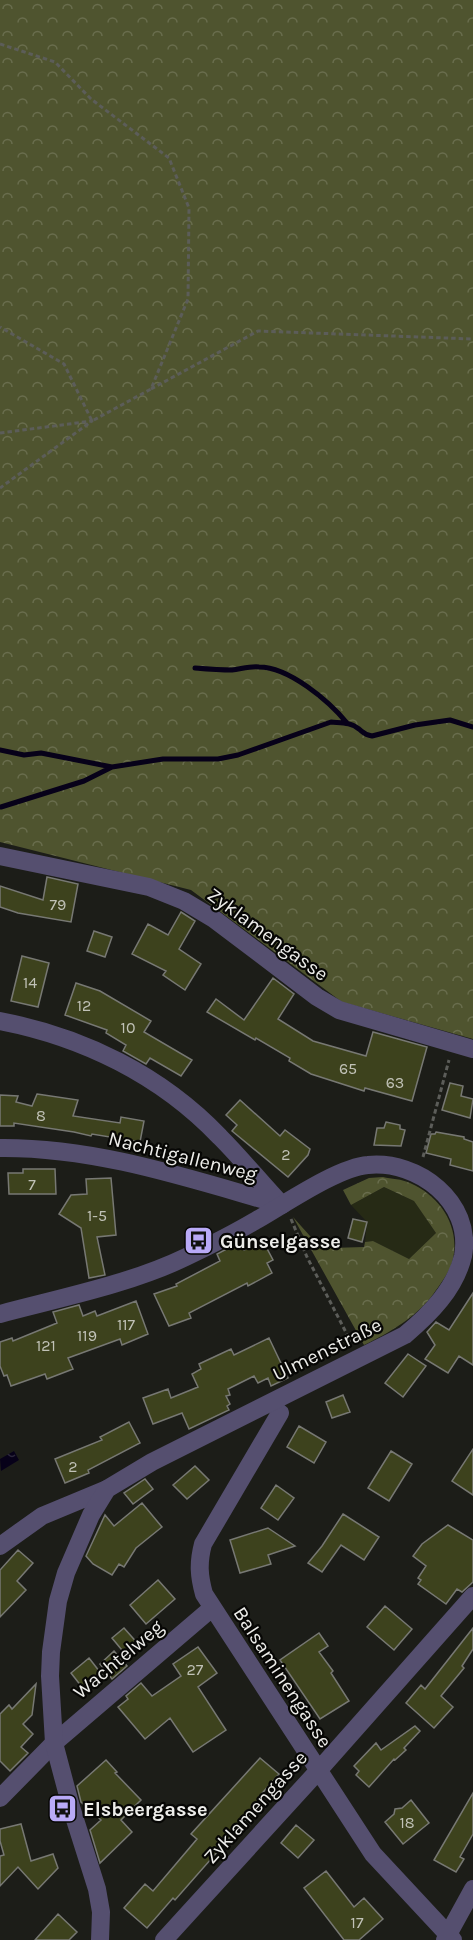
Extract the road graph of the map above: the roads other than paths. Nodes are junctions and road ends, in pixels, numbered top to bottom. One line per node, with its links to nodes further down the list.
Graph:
1 (0, 856): 3 (street, Zyklamengasse)
2 (0, 1021): 5 (street)
3 (473, 1048)
4 (0, 1148): 5 (street, Nachtigallenweg)
5 (283, 1204): 6 (street, Ulmenstraße); 8 (street, Ulmenstraße)
6 (0, 1314)
7 (280, 1413): 11 (street, Balsaminengasse)
8 (106, 1489): 9 (street); 12 (street, Ulmenstraße)
9 (0, 1546)
10 (473, 1596): 13 (street, Zyklamengasse)
11 (212, 1608): 12 (street, Wachtelweg); 13 (street, Balsaminengasse)
12 (54, 1743): 14 (street); 17 (street, Ulmenstraße)
13 (318, 1771): 16 (street, Balsaminengasse); 18 (street, Zyklamengasse)
14 (0, 1798)
15 (473, 1889): 16 (street)
16 (449, 1938)
17 (100, 1940)
18 (164, 1940)

